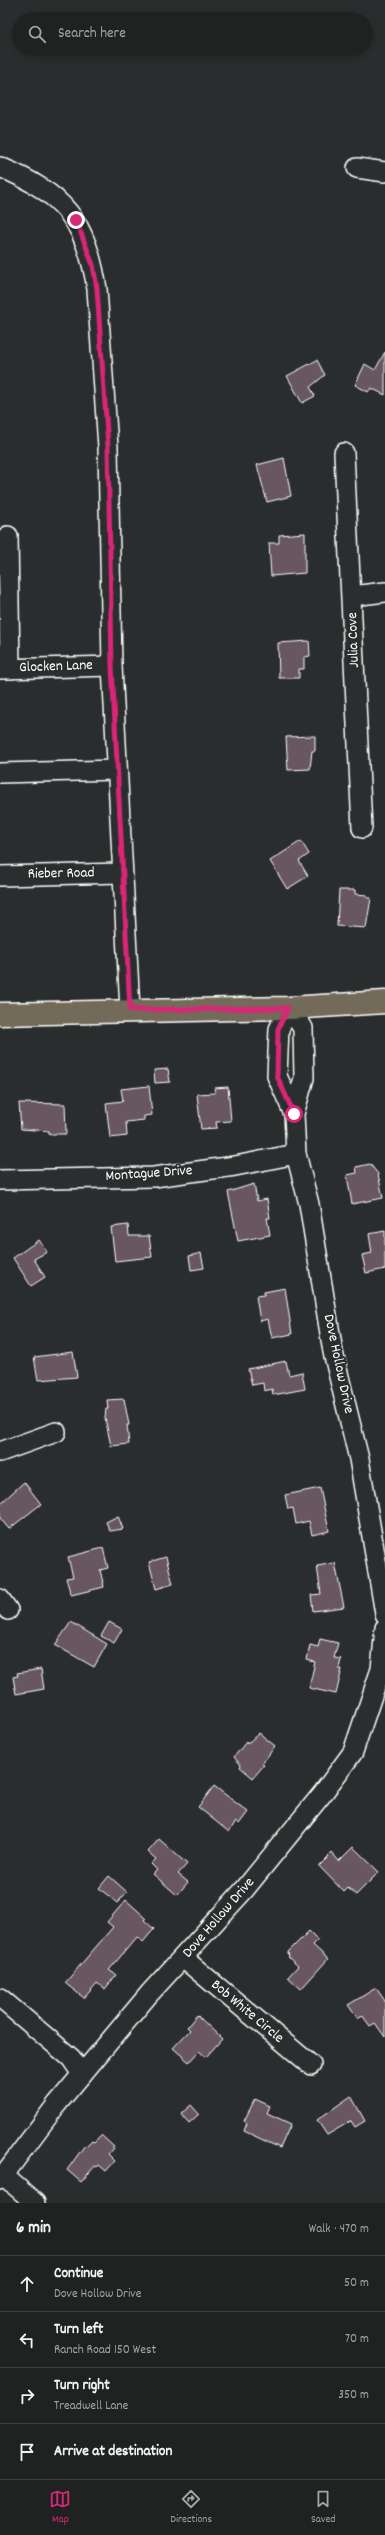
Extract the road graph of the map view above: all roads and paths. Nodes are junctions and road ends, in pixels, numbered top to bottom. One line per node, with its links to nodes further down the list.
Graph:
1 (0, 167): 8 (street)
2 (357, 168): 3 (street)
3 (385, 172)
4 (344, 453): 7 (street, Julia Cove)
5 (8, 536): 9 (street)
6 (385, 592): 7 (street)
7 (352, 596): 12 (street, Julia Cove)
8 (112, 666): 9 (street, Glocken Lane); 10 (street)
9 (5, 669)
10 (117, 770): 11 (street); 13 (street)
11 (0, 773)
12 (362, 828)
13 (122, 873): 14 (street, Rieber Road); 17 (street)
14 (0, 876)
15 (385, 1002): 16 (main road)
16 (288, 1008): 17 (main road); 19 (street, Dove Hollow Drive); 19 (street, Dove Hollow Drive)
17 (130, 1010): 18 (main road)
18 (0, 1014)
19 (294, 1114): 20 (street, Dove Hollow Drive)
20 (296, 1154): 21 (street, Montague Drive); 24 (street, Dove Hollow Drive)
21 (0, 1180)
22 (56, 1432): 23 (street)
23 (0, 1452)
24 (385, 1614)
25 (385, 1628): 26 (street, Dove Hollow Drive)
26 (183, 1958): 28 (street, Bob White Circle); 29 (street, Dove Hollow Drive)
27 (0, 1998): 29 (street)
28 (311, 2065)
29 (82, 2074): 30 (street, Dove Hollow Drive)
30 (2, 2178): 31 (street)
31 (35, 2203)

